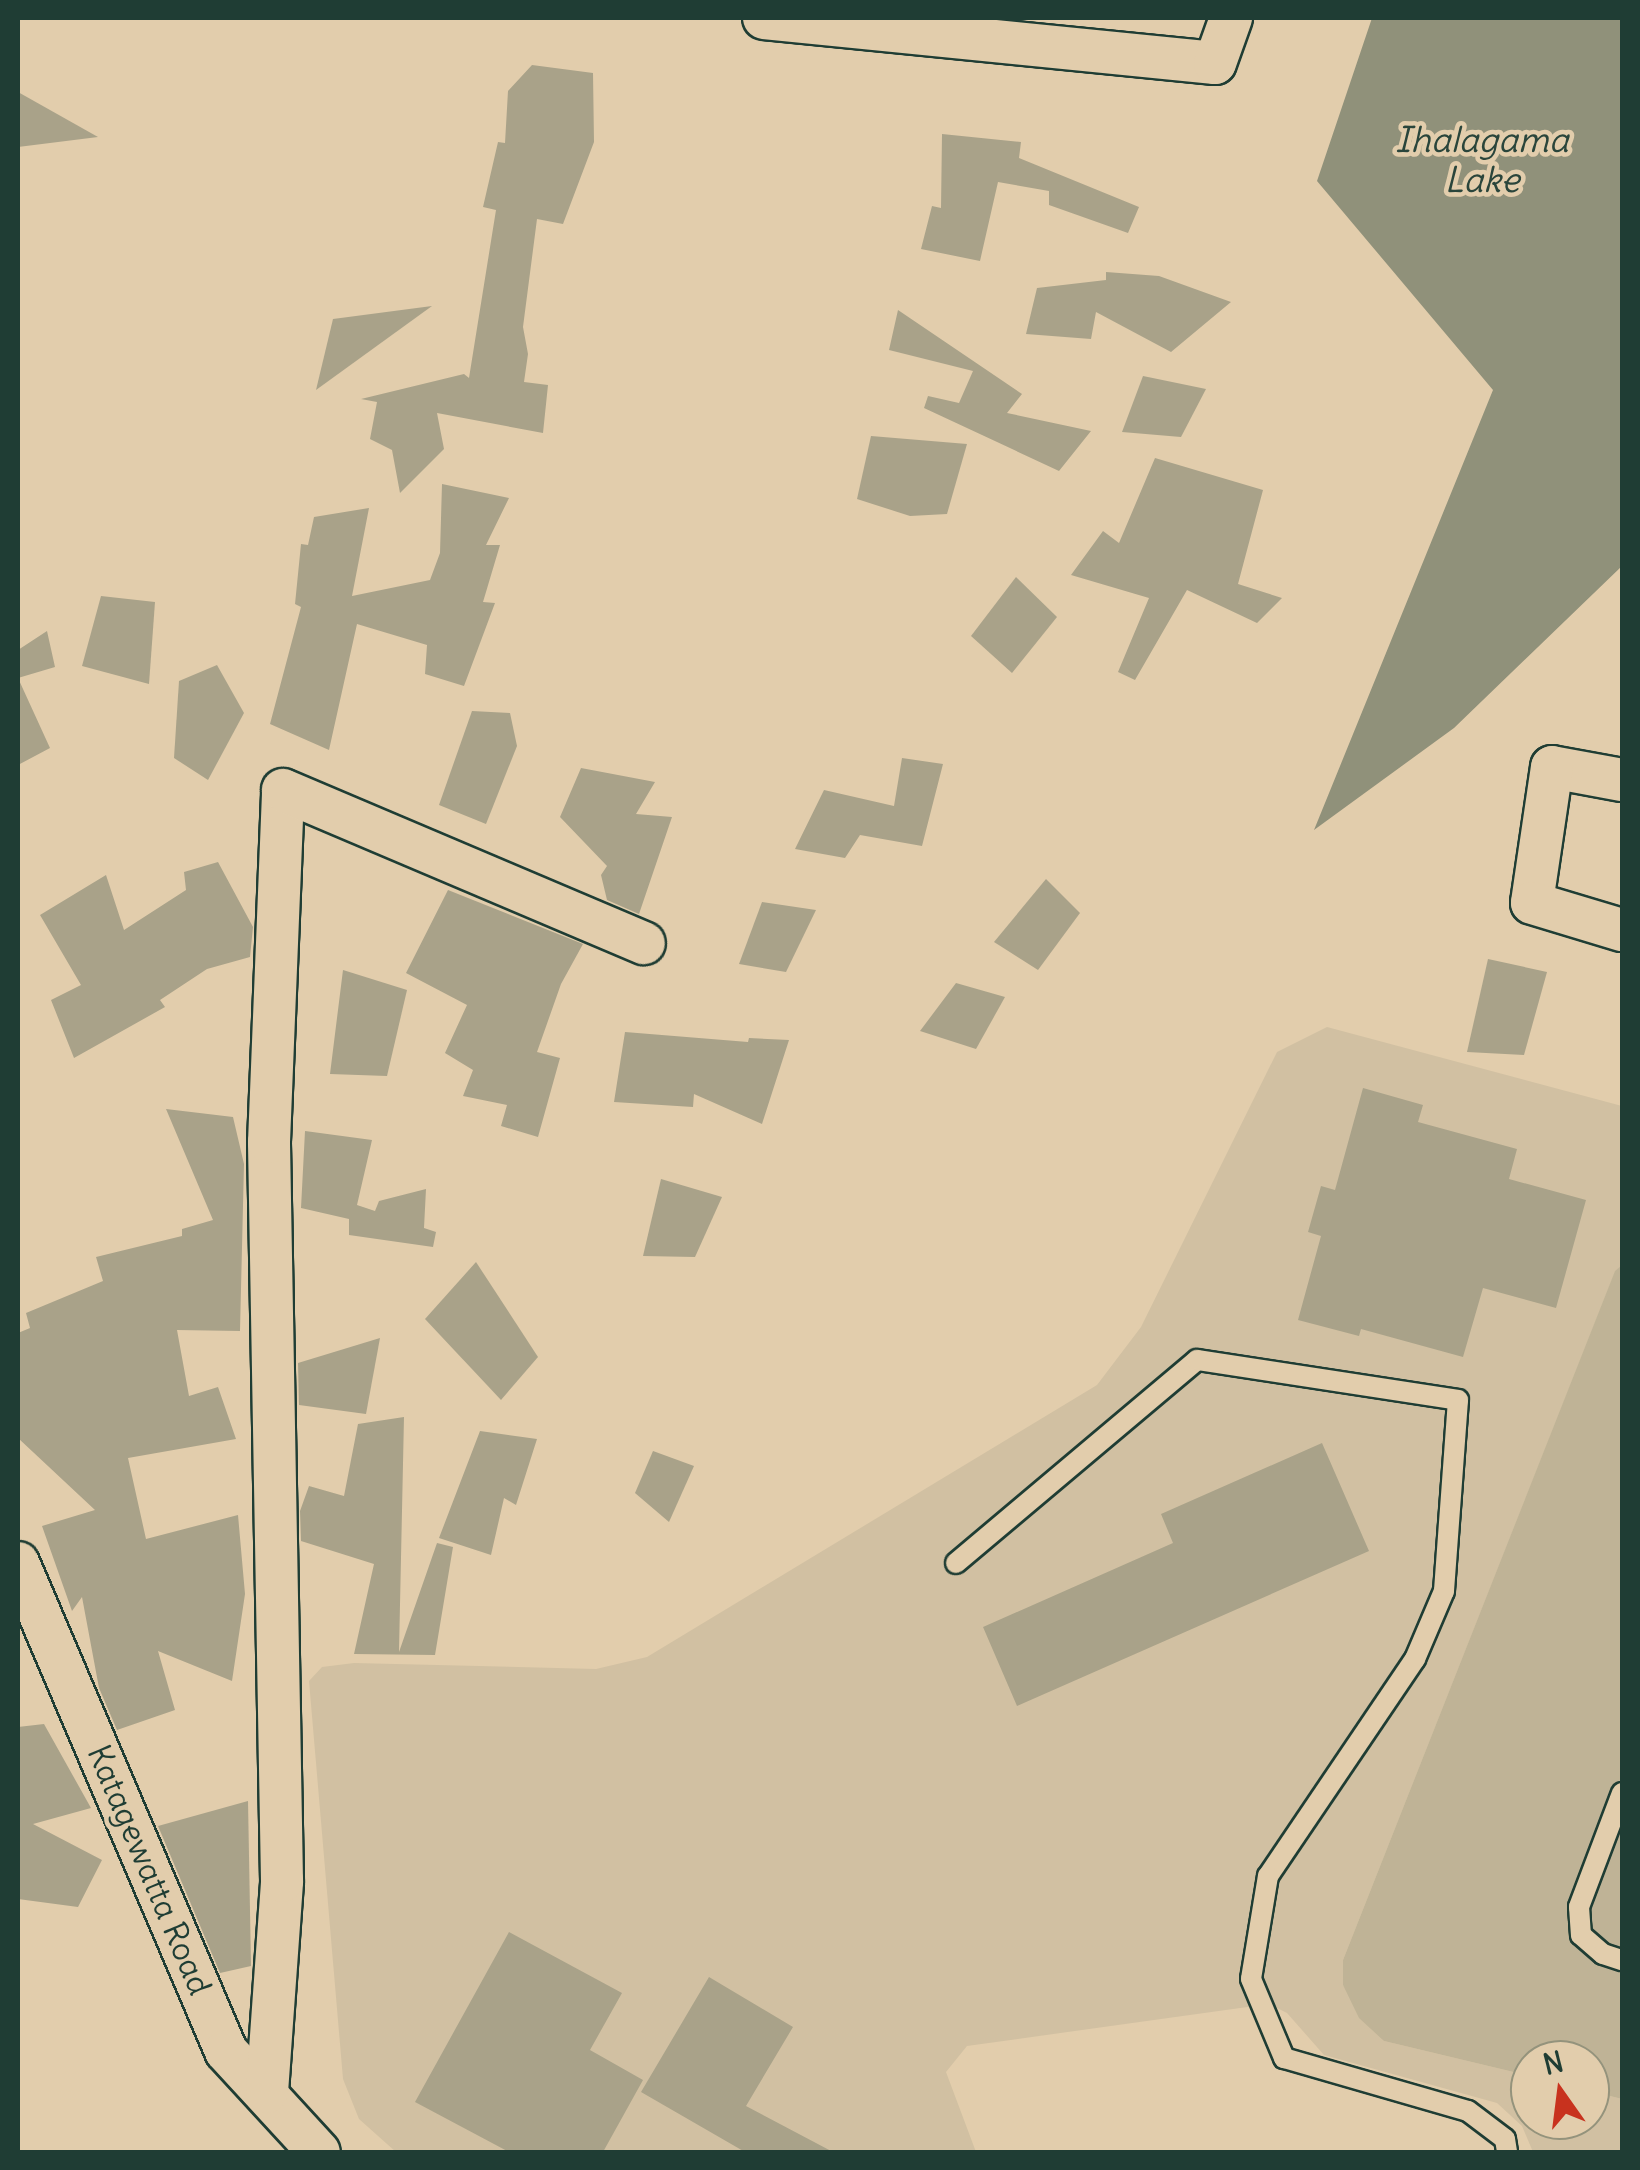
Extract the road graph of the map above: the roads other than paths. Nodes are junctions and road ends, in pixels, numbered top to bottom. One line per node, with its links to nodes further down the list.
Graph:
1 (764, 18): 2 (street)
2 (1231, 18)
3 (1622, 780): 4 (street)
4 (1622, 930)
5 (644, 943): 10 (street)
6 (18, 1563): 10 (street, Katagewatta Road)
7 (956, 1563): 12 (lane)
8 (1622, 1793): 9 (lane)
9 (1622, 1960)
10 (266, 2092): 11 (street, Katagewatta Road)
11 (319, 2152)
12 (1508, 2152)

